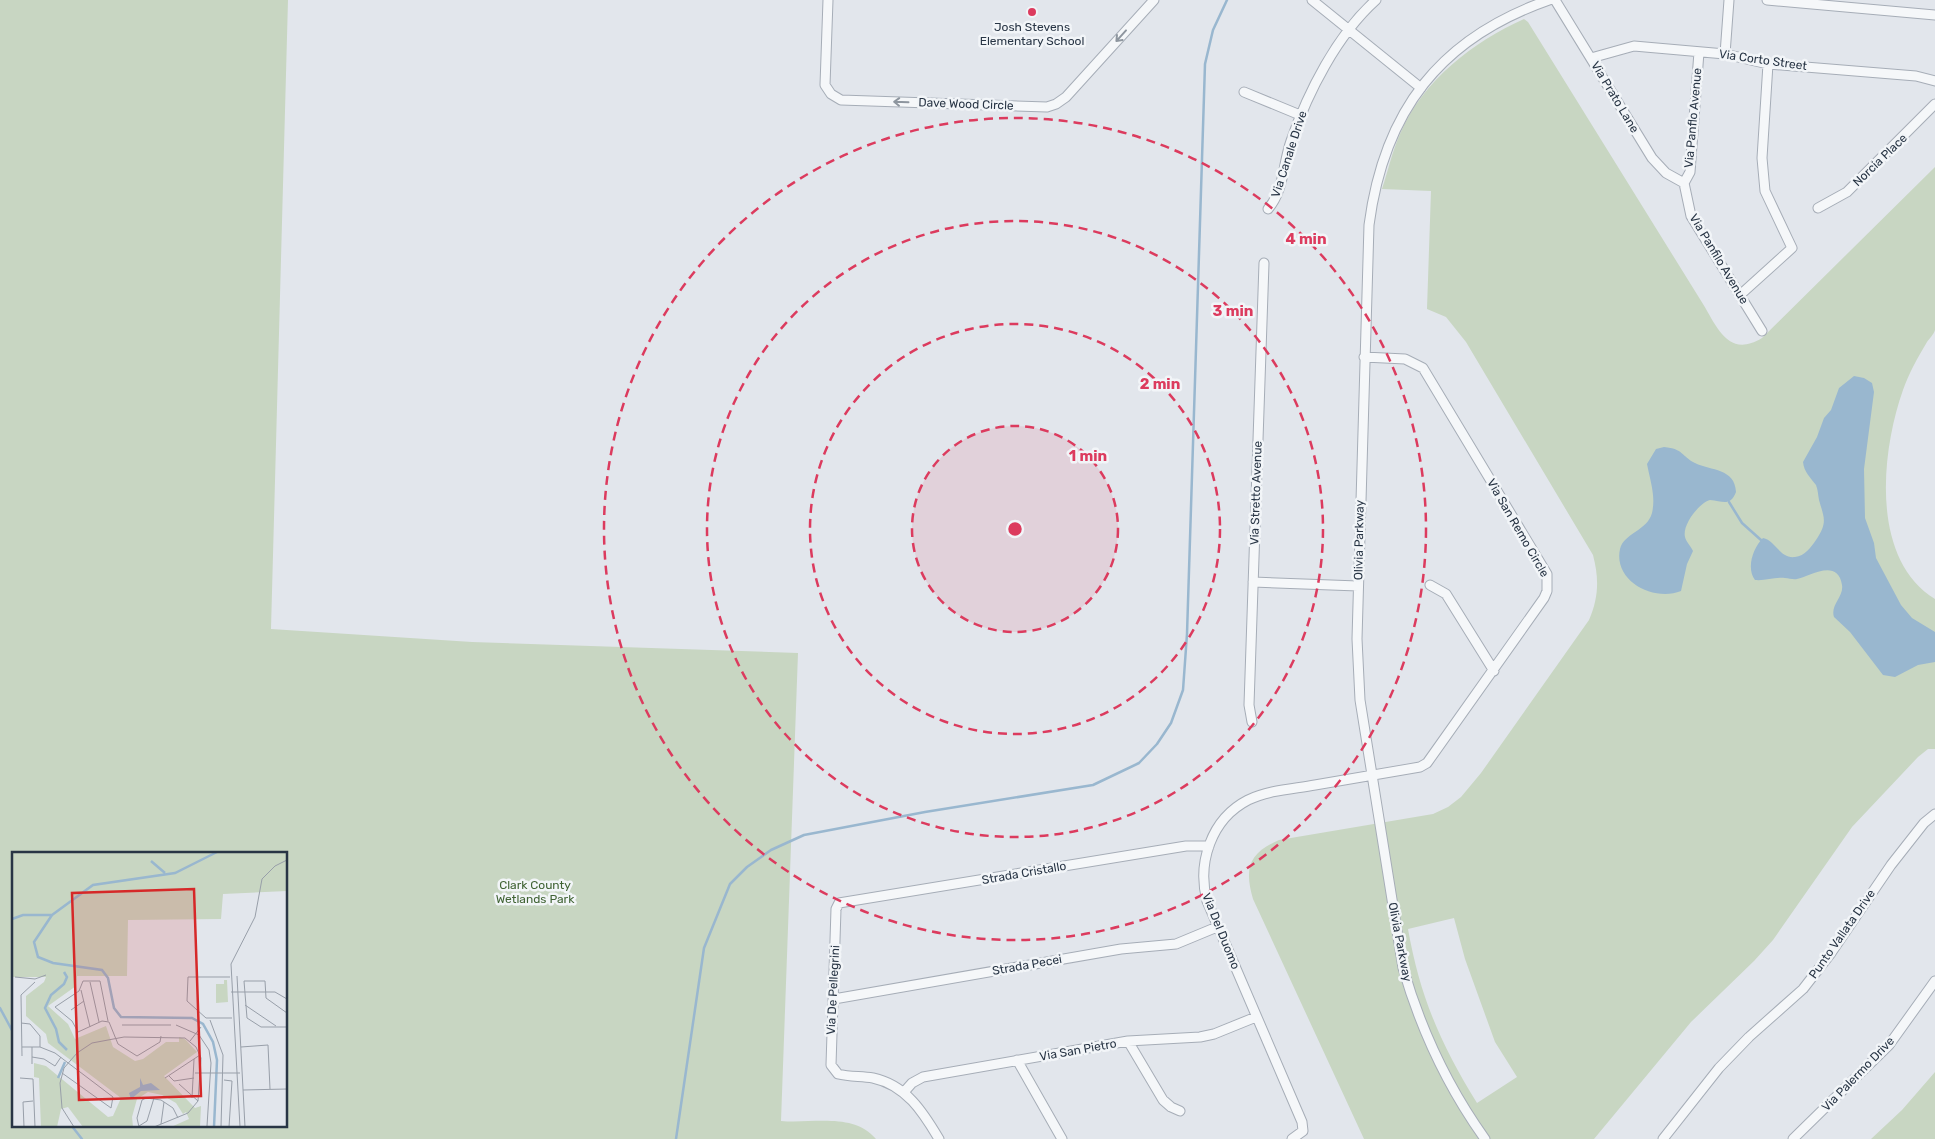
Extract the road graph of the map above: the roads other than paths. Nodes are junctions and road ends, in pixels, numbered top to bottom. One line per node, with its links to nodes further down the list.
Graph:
1 (828, 0): 2 (street, Dave Wood Circle, one-way to 1)
2 (1154, 0)
3 (1312, 0): 10 (street)
4 (1376, 0): 10 (street, Via Canale Drive)
5 (1549, 0): 16 (street, Olivia Parkway)
6 (1555, 0): 13 (street, Via Prato Lane)
7 (1729, 0): 12 (street)
8 (1767, 0): 9 (street)
9 (1935, 15)
10 (1350, 31): 16 (street); 19 (street, Via Canale Drive)
11 (1699, 52): 12 (street, Via Corto Street); 13 (street, Via Corto Street); 20 (street, Via Panflo Avenue)
12 (1725, 54): 14 (street, Via Corto Street)
13 (1592, 58): 20 (street, Via Prato Lane)
14 (1768, 64): 15 (street, Via Corto Street); 24 (street)
15 (1935, 81)
16 (1421, 88): 26 (street, Olivia Parkway)
17 (1244, 92): 19 (street)
18 (1935, 104): 21 (street, Norcia Place)
19 (1300, 115): 22 (street, Via Canale Drive)
20 (1684, 183): 24 (street, Via Panfilo Avenue)
21 (1818, 208)
22 (1268, 209)
23 (1264, 263): 27 (street, Via Stretto Avenue)
24 (1740, 295): 25 (street, Via Panfilo Avenue)
25 (1762, 331)
26 (1364, 357): 29 (street, Olivia Parkway); 30 (street, Via San Remo Circle)
27 (1253, 582): 29 (street); 31 (street, Via Stretto Avenue)
28 (1430, 585): 30 (street)
29 (1358, 586): 32 (street, Olivia Parkway)
30 (1494, 671): 32 (street, Via San Remo Circle)
31 (1252, 722)
32 (1372, 776): 34 (street, Via Del Duomo); 47 (street, Olivia Parkway)
33 (1935, 814): 48 (street, Punto Vallata Drive)
34 (1209, 846): 35 (street, Strada Cristallo); 36 (street, Via Del Duomo)
35 (839, 903): 38 (street, Via De Pellegrini)
36 (1217, 927): 38 (street, Strada Pecei); 39 (street, Via Del Duomo)
37 (1935, 981): 49 (street, Via Palermo Drive)
38 (834, 999): 42 (street, Via De Pellegrini)
39 (1256, 1017): 40 (street, Via San Pietro); 46 (street, Via Del Duomo)
40 (1128, 1041): 41 (street, Via San Pietro); 43 (street)
41 (1017, 1060): 42 (street, Via San Pietro); 45 (street)
42 (904, 1092): 44 (street)
43 (1180, 1111)
44 (939, 1139)
45 (1062, 1139)
46 (1292, 1139)
47 (1485, 1139)
48 (1663, 1139)
49 (1793, 1139)

